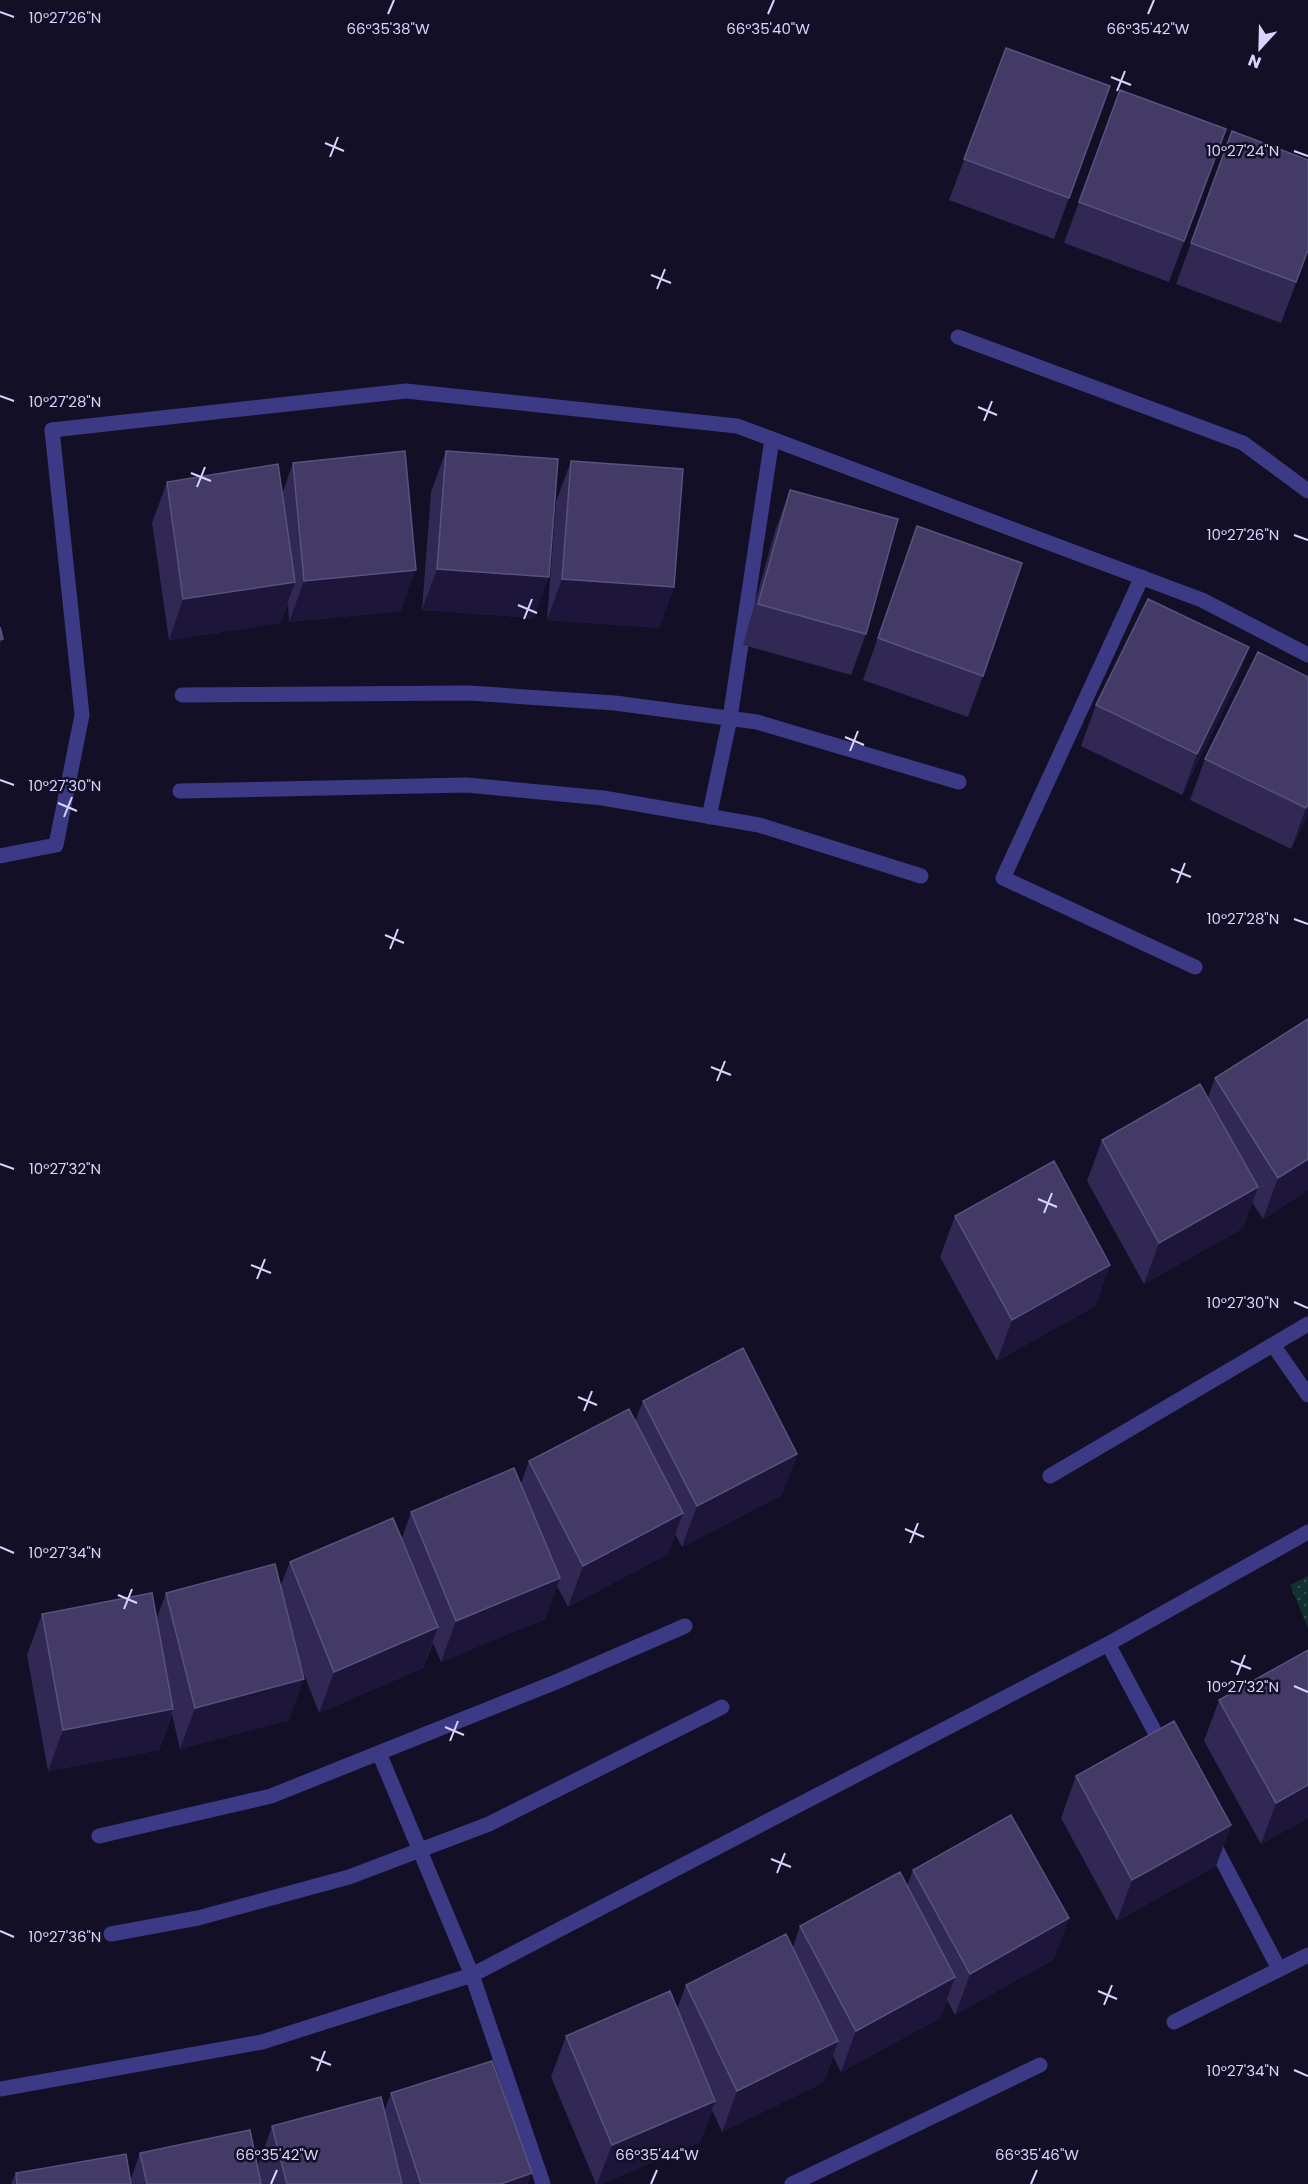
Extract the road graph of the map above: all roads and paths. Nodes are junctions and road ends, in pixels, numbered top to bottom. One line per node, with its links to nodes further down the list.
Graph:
1 (958, 337): 3 (street)
2 (772, 439): 4 (street); 7 (street); 11 (street)
3 (1308, 491)
4 (1142, 577): 5 (street); 13 (street)
5 (1308, 655)
6 (182, 695): 7 (street)
7 (730, 718): 8 (street); 10 (street)
8 (959, 782)
9 (180, 791): 10 (street)
10 (710, 817): 12 (street)
11 (0, 856)
12 (921, 876)
13 (1195, 967)
14 (1308, 1324): 15 (street)
15 (1273, 1345): 16 (street); 17 (street)
16 (1308, 1395)
17 (1050, 1476)
18 (1308, 1532): 20 (street)
19 (685, 1626): 22 (street)
20 (1108, 1644): 23 (street); 30 (street)
21 (722, 1707): 26 (street)
22 (379, 1753): 25 (street); 26 (street)
23 (1169, 1759)
24 (1202, 1822): 29 (street)
25 (99, 1836)
26 (419, 1850): 27 (street); 30 (street)
27 (111, 1934)
28 (1308, 1955): 29 (street)
29 (1279, 1969): 31 (street)
30 (472, 1976): 33 (street); 34 (street)
31 (1174, 2022)
32 (1040, 2065): 35 (street)
33 (0, 2089)
34 (543, 2184)
35 (792, 2184)

